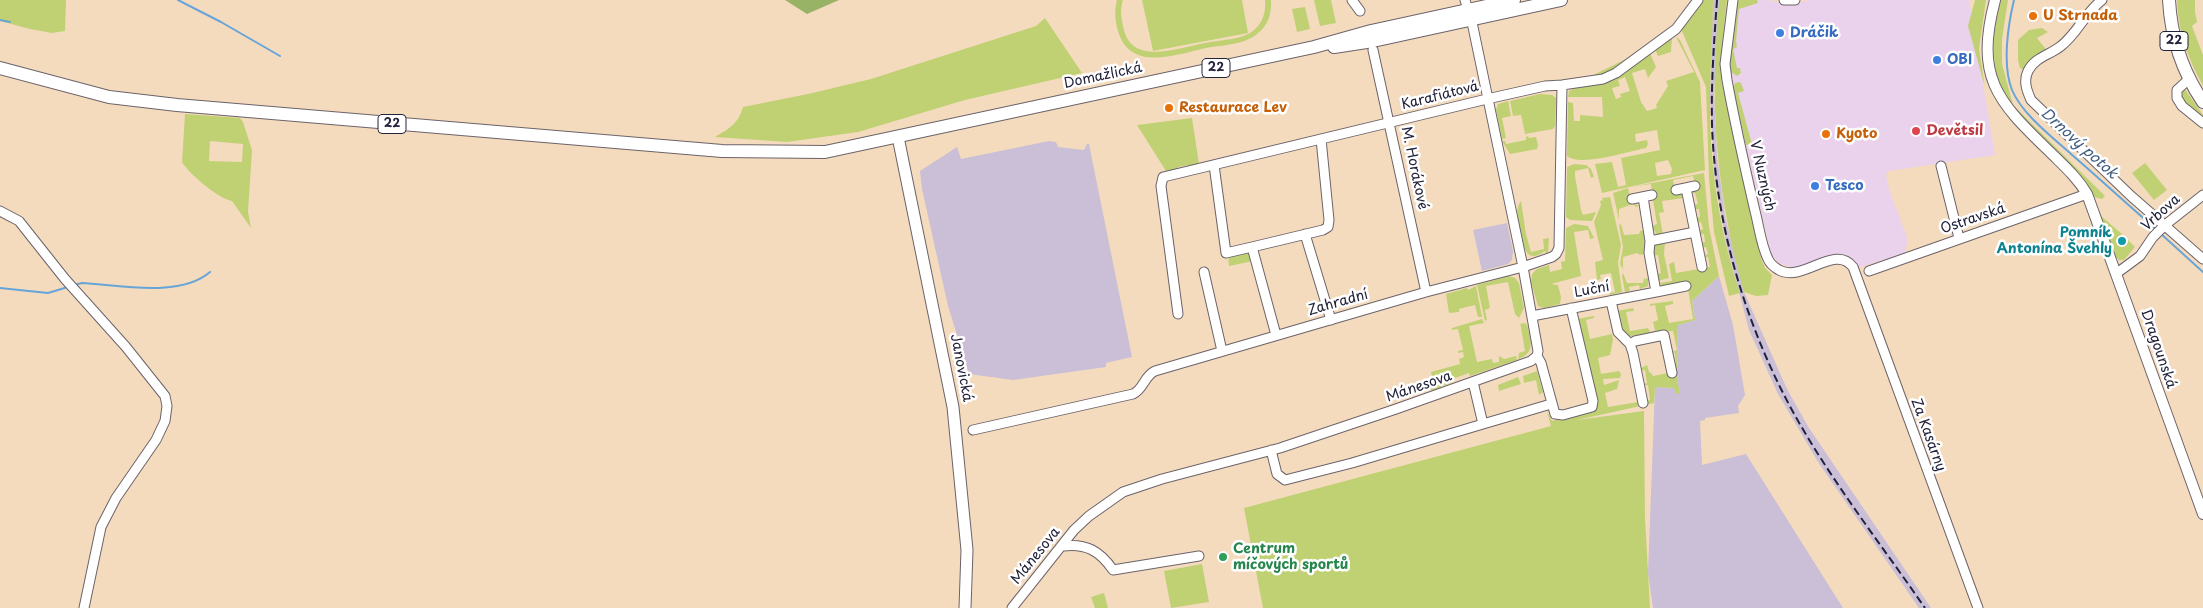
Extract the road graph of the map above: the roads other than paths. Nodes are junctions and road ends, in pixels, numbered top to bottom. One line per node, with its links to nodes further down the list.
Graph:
1 (1352, 0): 12 (street)
2 (1514, 0): 11 (main road, Domažlická / 22)
3 (1561, 0): 11 (main road, Domažlická / 22)
4 (1698, 0): 16 (street, Karafiátová)
5 (1733, 0): 40 (street, V Nuzných)
6 (1784, 0): 7 (street)
7 (1795, 0)
8 (1995, 0): 26 (street, Dragounská)
9 (2102, 0): 30 (street)
10 (2169, 0): 15 (main road, 22)
11 (1468, 10): 17 (street); 21 (main road, Domažlická / 22)
12 (1360, 11)
13 (1373, 50): 19 (street, M. Horákové)
14 (0, 68): 21 (main road, 22)
15 (2189, 79): 18 (main road, 22); 20 (street)
16 (1562, 85): 17 (street, Karafiátová); 37 (street, Zahradní)
17 (1487, 98): 19 (street, Karafiátová); 37 (street)
18 (2203, 102)
19 (1390, 122): 22 (street, Karafiátová); 44 (street, M. Horákové)
20 (2203, 123)
21 (898, 136): 66 (main road, Janovická)
22 (1321, 139): 23 (street, Karafiátová); 32 (street)
23 (1214, 165): 35 (street); 48 (street, Karafiátová)
24 (1941, 166): 33 (street)
25 (1685, 188): 31 (street)
26 (2087, 194): 33 (street, Ostravská); 42 (street, Dragounská)
27 (2203, 195): 30 (street, Vrbova)
28 (1632, 199): 34 (street)
29 (0, 211): 67 (street)
30 (2164, 226): 36 (street); 42 (street, Vrbova)
31 (1695, 232): 34 (street); 38 (street)
32 (1305, 234): 35 (street); 50 (street)
33 (1959, 238): 39 (street, Ostravská)
34 (1650, 241): 45 (street)
35 (1252, 247): 51 (street)
36 (2203, 260)
37 (1523, 267): 44 (street, Zahradní); 49 (street)
38 (1702, 267)
39 (1869, 270)
40 (1855, 271): 69 (street, Za Kasárny)
41 (1204, 272): 53 (street)
42 (2117, 273): 62 (street, Dragounská)
43 (1686, 286): 45 (street, Luční)
44 (1426, 292): 50 (street, Zahradní)
45 (1656, 292): 46 (street, Luční)
46 (1611, 300): 47 (street, Luční); 52 (street)
47 (1571, 308): 49 (street, Luční); 58 (street)
48 (1178, 314)
49 (1532, 316): 54 (street)
50 (1331, 320): 51 (street, Zahradní)
51 (1276, 335): 53 (street, Zahradní)
52 (1630, 344): 55 (street); 57 (street)
53 (1222, 351): 60 (street, Zahradní)
54 (1537, 356): 56 (street, Mánesova); 58 (street)
55 (1672, 373)
56 (1473, 382): 59 (street); 61 (street, Mánesova)
57 (1642, 403)
58 (1551, 404): 59 (street)
59 (1483, 424): 61 (street)
60 (972, 430)
61 (1271, 450): 64 (street, Mánesova)
62 (2201, 502): 63 (street, Dragounská)
63 (2203, 514)
64 (1063, 546): 65 (street); 68 (street, Mánesova)
65 (1199, 556)
66 (966, 606)
67 (84, 608)
68 (1012, 608)
69 (1978, 608)

